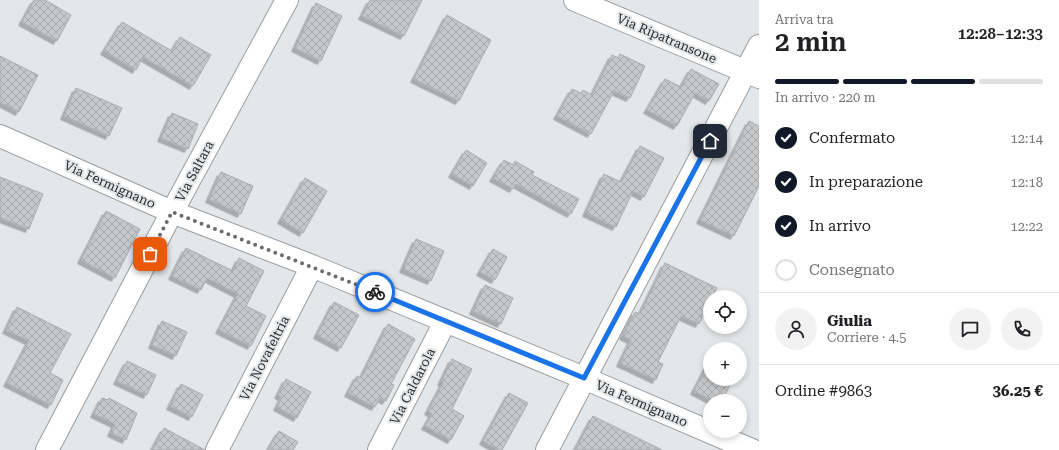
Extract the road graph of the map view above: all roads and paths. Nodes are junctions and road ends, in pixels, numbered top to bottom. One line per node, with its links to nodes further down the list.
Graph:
1 (287, 0): 6 (street, Via Saltara)
2 (575, 0): 4 (street, Via Ripatransone)
3 (759, 46): 4 (street)
4 (753, 74): 9 (street)
5 (0, 136): 6 (street, Via Fermignano)
6 (172, 212): 7 (street, Via Fermignano); 11 (street, Via Saltara)
7 (312, 266): 8 (street, Via Fermignano); 12 (street, Via Novafeltria)
8 (445, 322): 9 (street, Via Fermignano); 13 (street, Via Caldarola)
9 (584, 378): 10 (street, Via Fermignano); 14 (street)
10 (724, 444): 15 (street, Via Fermignano)
11 (47, 450)
12 (217, 450)
13 (379, 450)
14 (547, 450)
15 (752, 450)

